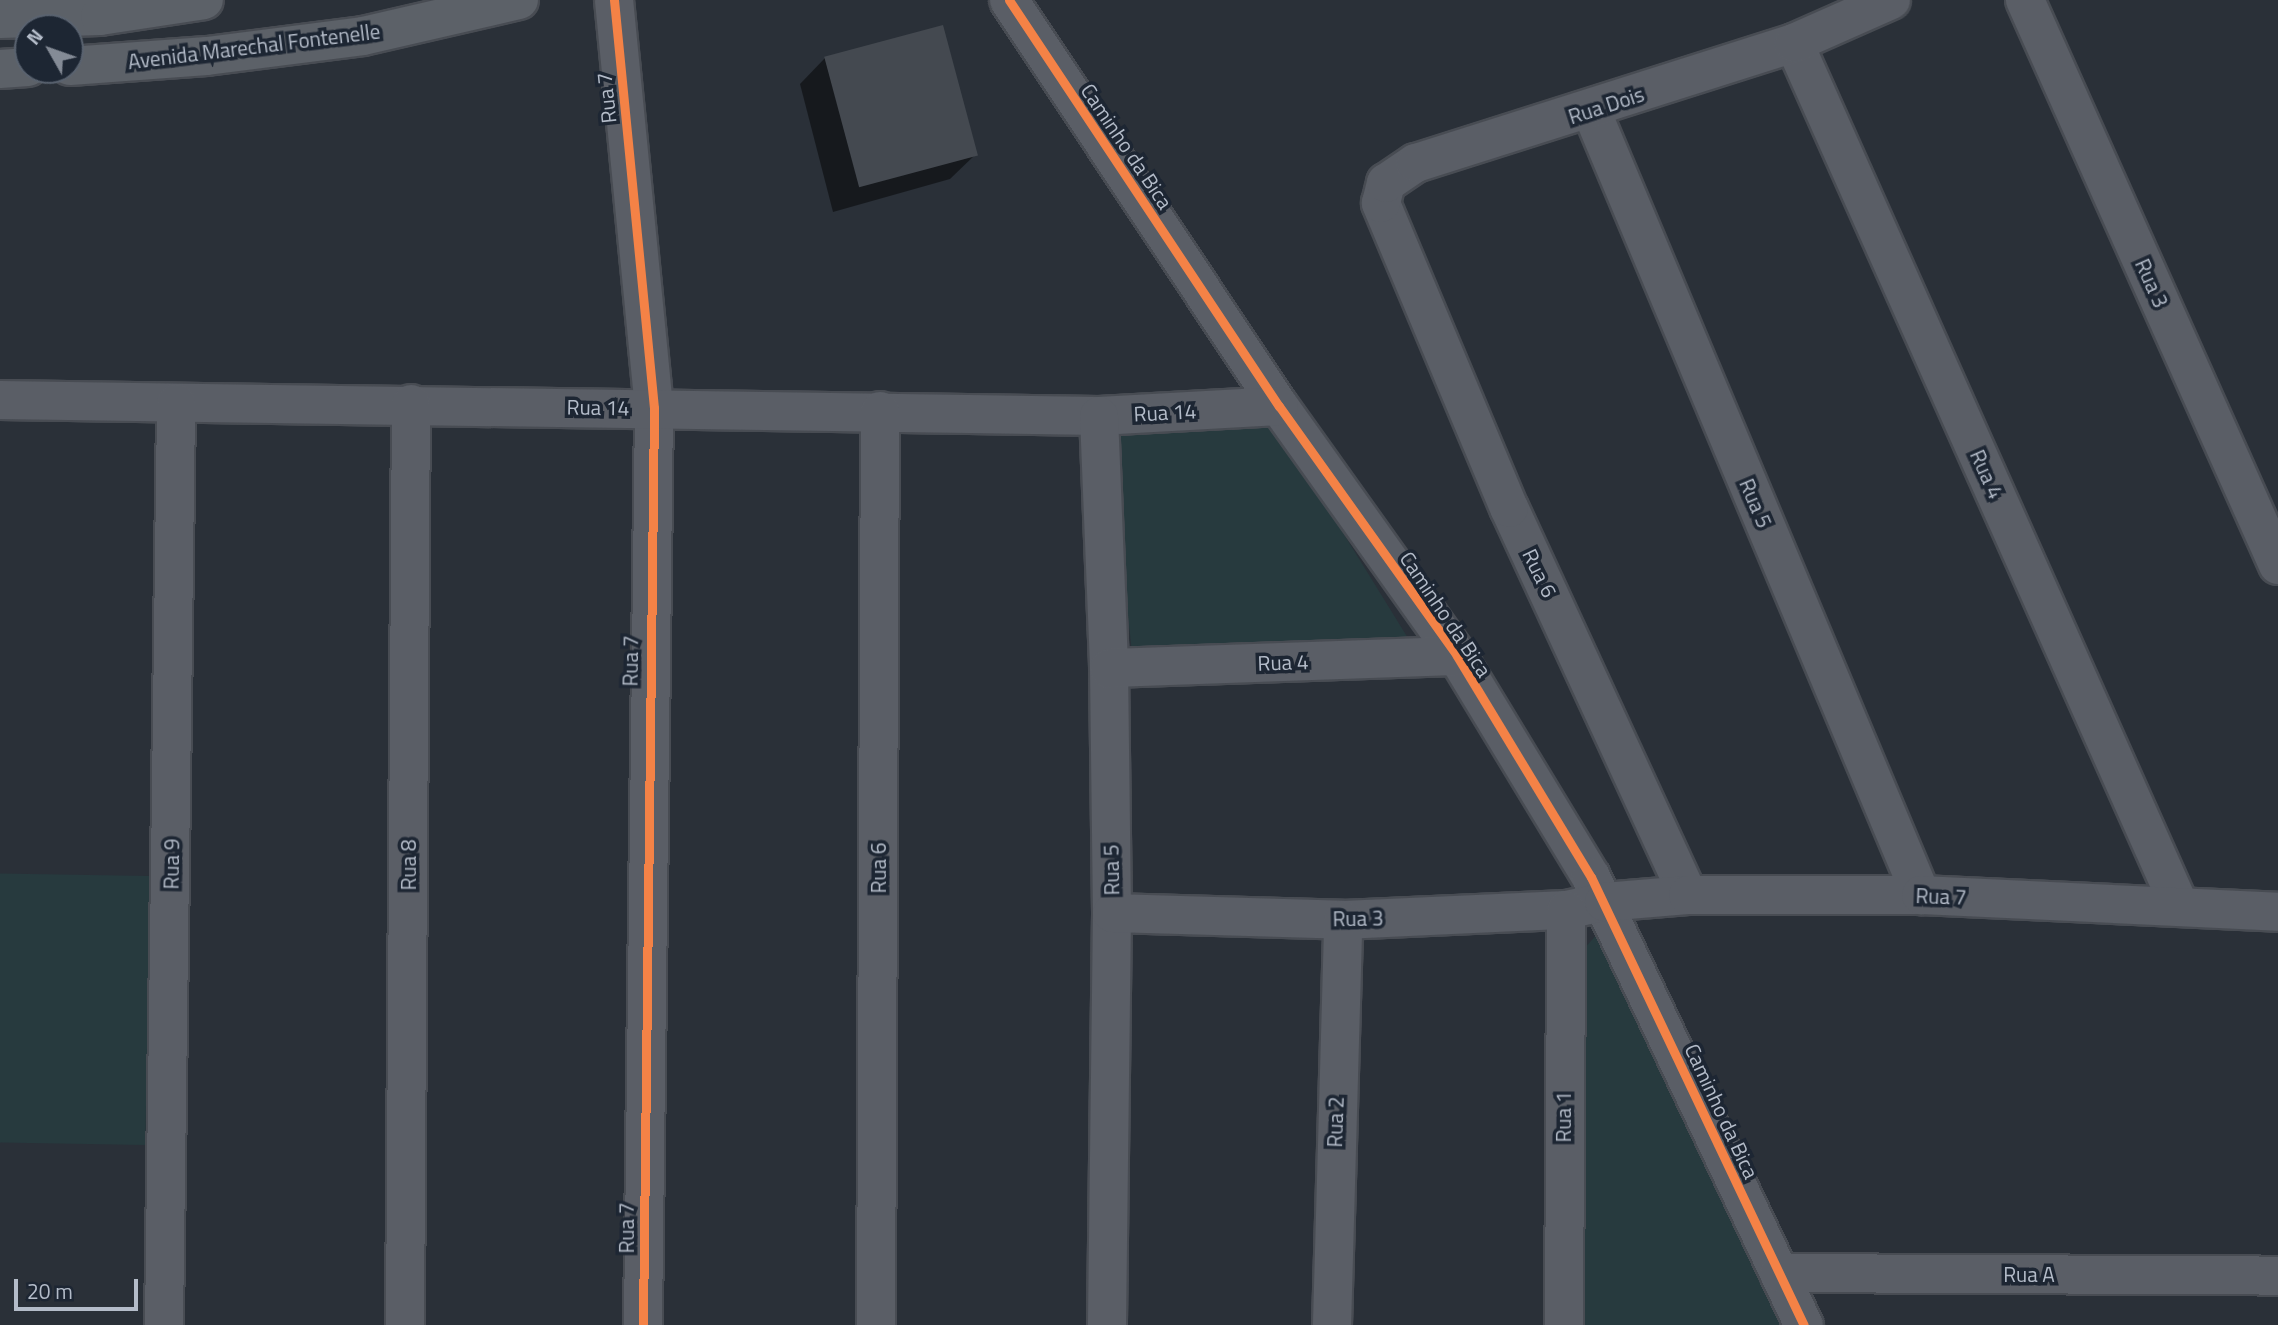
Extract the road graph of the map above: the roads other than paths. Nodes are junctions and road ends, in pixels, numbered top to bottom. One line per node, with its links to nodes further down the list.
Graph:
1 (204, 0): 7 (main road)
2 (519, 0): 10 (main road, Avenida Marechal Fontenelle)
3 (614, 0): 17 (street, Rua 7)
4 (1010, 0): 16 (street, Caminho da Bica)
5 (1891, 0): 9 (street, Rua Dois)
6 (2025, 0): 20 (street, Rua 3)
7 (99, 8): 8 (main road)
8 (0, 19)
9 (1794, 43): 11 (street, Rua Dois); 26 (street, Rua 4)
10 (84, 65)
11 (1591, 110): 12 (street, Rua Dois); 24 (street, Rua 5)
12 (1398, 248): 23 (street, Rua 6)
13 (0, 400): 14 (street, Rua 14)
14 (176, 403): 15 (street, Rua 14); 33 (street, Rua 9)
15 (411, 404): 17 (street, Rua 14); 34 (street, Rua 8)
16 (1279, 406): 19 (street, Rua 14); 21 (street, Caminho da Bica)
17 (654, 408): 18 (street, Rua 14); 35 (street, Rua 7)
18 (880, 411): 19 (street, Rua 14); 36 (street, Rua 6)
19 (1099, 416): 22 (street, Rua 5)
20 (2278, 565)
21 (1457, 656): 22 (street, Rua 4); 25 (street, Caminho da Bica)
22 (1109, 668): 29 (street, Rua 5)
23 (1688, 895): 24 (street, Rua 7); 25 (street, Rua 7)
24 (1921, 895): 26 (street, Rua 7)
25 (1604, 901): 27 (street, Rua 3); 31 (street, Caminho da Bica)
26 (2179, 905): 28 (street, Rua 7)
27 (1566, 910): 30 (street, Rua 3); 39 (street, Rua 1)
28 (2278, 912)
29 (1112, 913): 30 (street, Rua 3); 37 (street, Rua 5)
30 (1343, 920): 38 (street, Rua 2)
31 (1779, 1273): 32 (street, Rua A); 40 (street, Caminho da Bica)
32 (2278, 1276)
33 (164, 1325)
34 (405, 1325)
35 (643, 1325)
36 (876, 1325)
37 (1107, 1325)
38 (1332, 1325)
39 (1564, 1325)
40 (1804, 1325)

